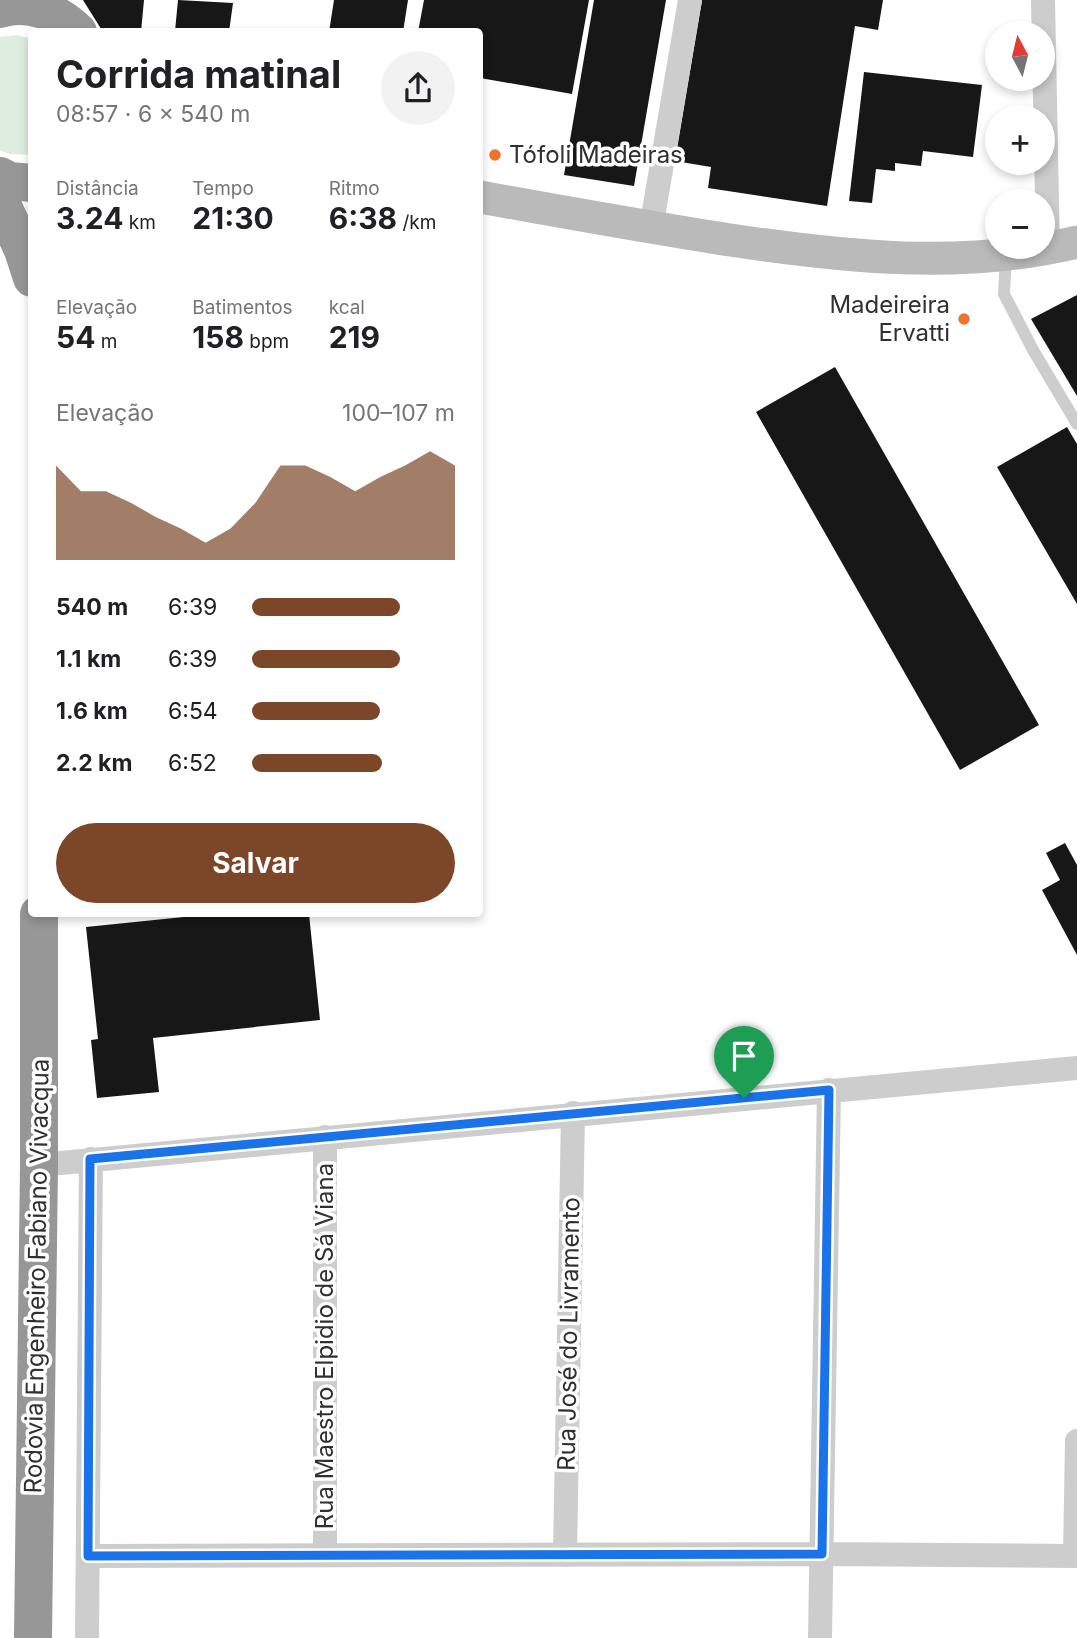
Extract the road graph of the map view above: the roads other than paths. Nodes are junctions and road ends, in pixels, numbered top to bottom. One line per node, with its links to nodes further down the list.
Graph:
1 (690, 0): 9 (street)
2 (1043, 0): 10 (street)
3 (0, 9): 4 (highway)
4 (69, 17)
5 (0, 176): 6 (highway)
6 (28, 183)
7 (483, 198): 9 (main road)
8 (0, 200): 13 (highway)
9 (651, 228): 11 (main road)
10 (1062, 245)
11 (985, 257)
12 (1006, 259): 14 (lane)
13 (28, 266)
14 (1077, 424)
15 (39, 917): 21 (highway, Rodovia Engenheiro Fabiano Vivacqua)
16 (1077, 1068): 17 (street)
17 (829, 1090): 18 (street); 23 (street)
18 (573, 1114): 19 (street); 25 (street, Rua José do Livramento)
19 (324, 1137): 20 (street); 24 (street, Rua Maestro Elpidio de Sá Viana)
20 (90, 1159): 21 (street); 26 (street)
21 (39, 1165): 28 (highway, Rodovia Engenheiro Fabiano Vivacqua)
22 (1077, 1441): 27 (street)
23 (822, 1554): 25 (street); 27 (street); 30 (street)
24 (326, 1555): 25 (street); 26 (street)
25 (565, 1555)
26 (88, 1556): 29 (street)
27 (1076, 1556)
28 (33, 1638)
29 (87, 1638)
30 (820, 1638)

